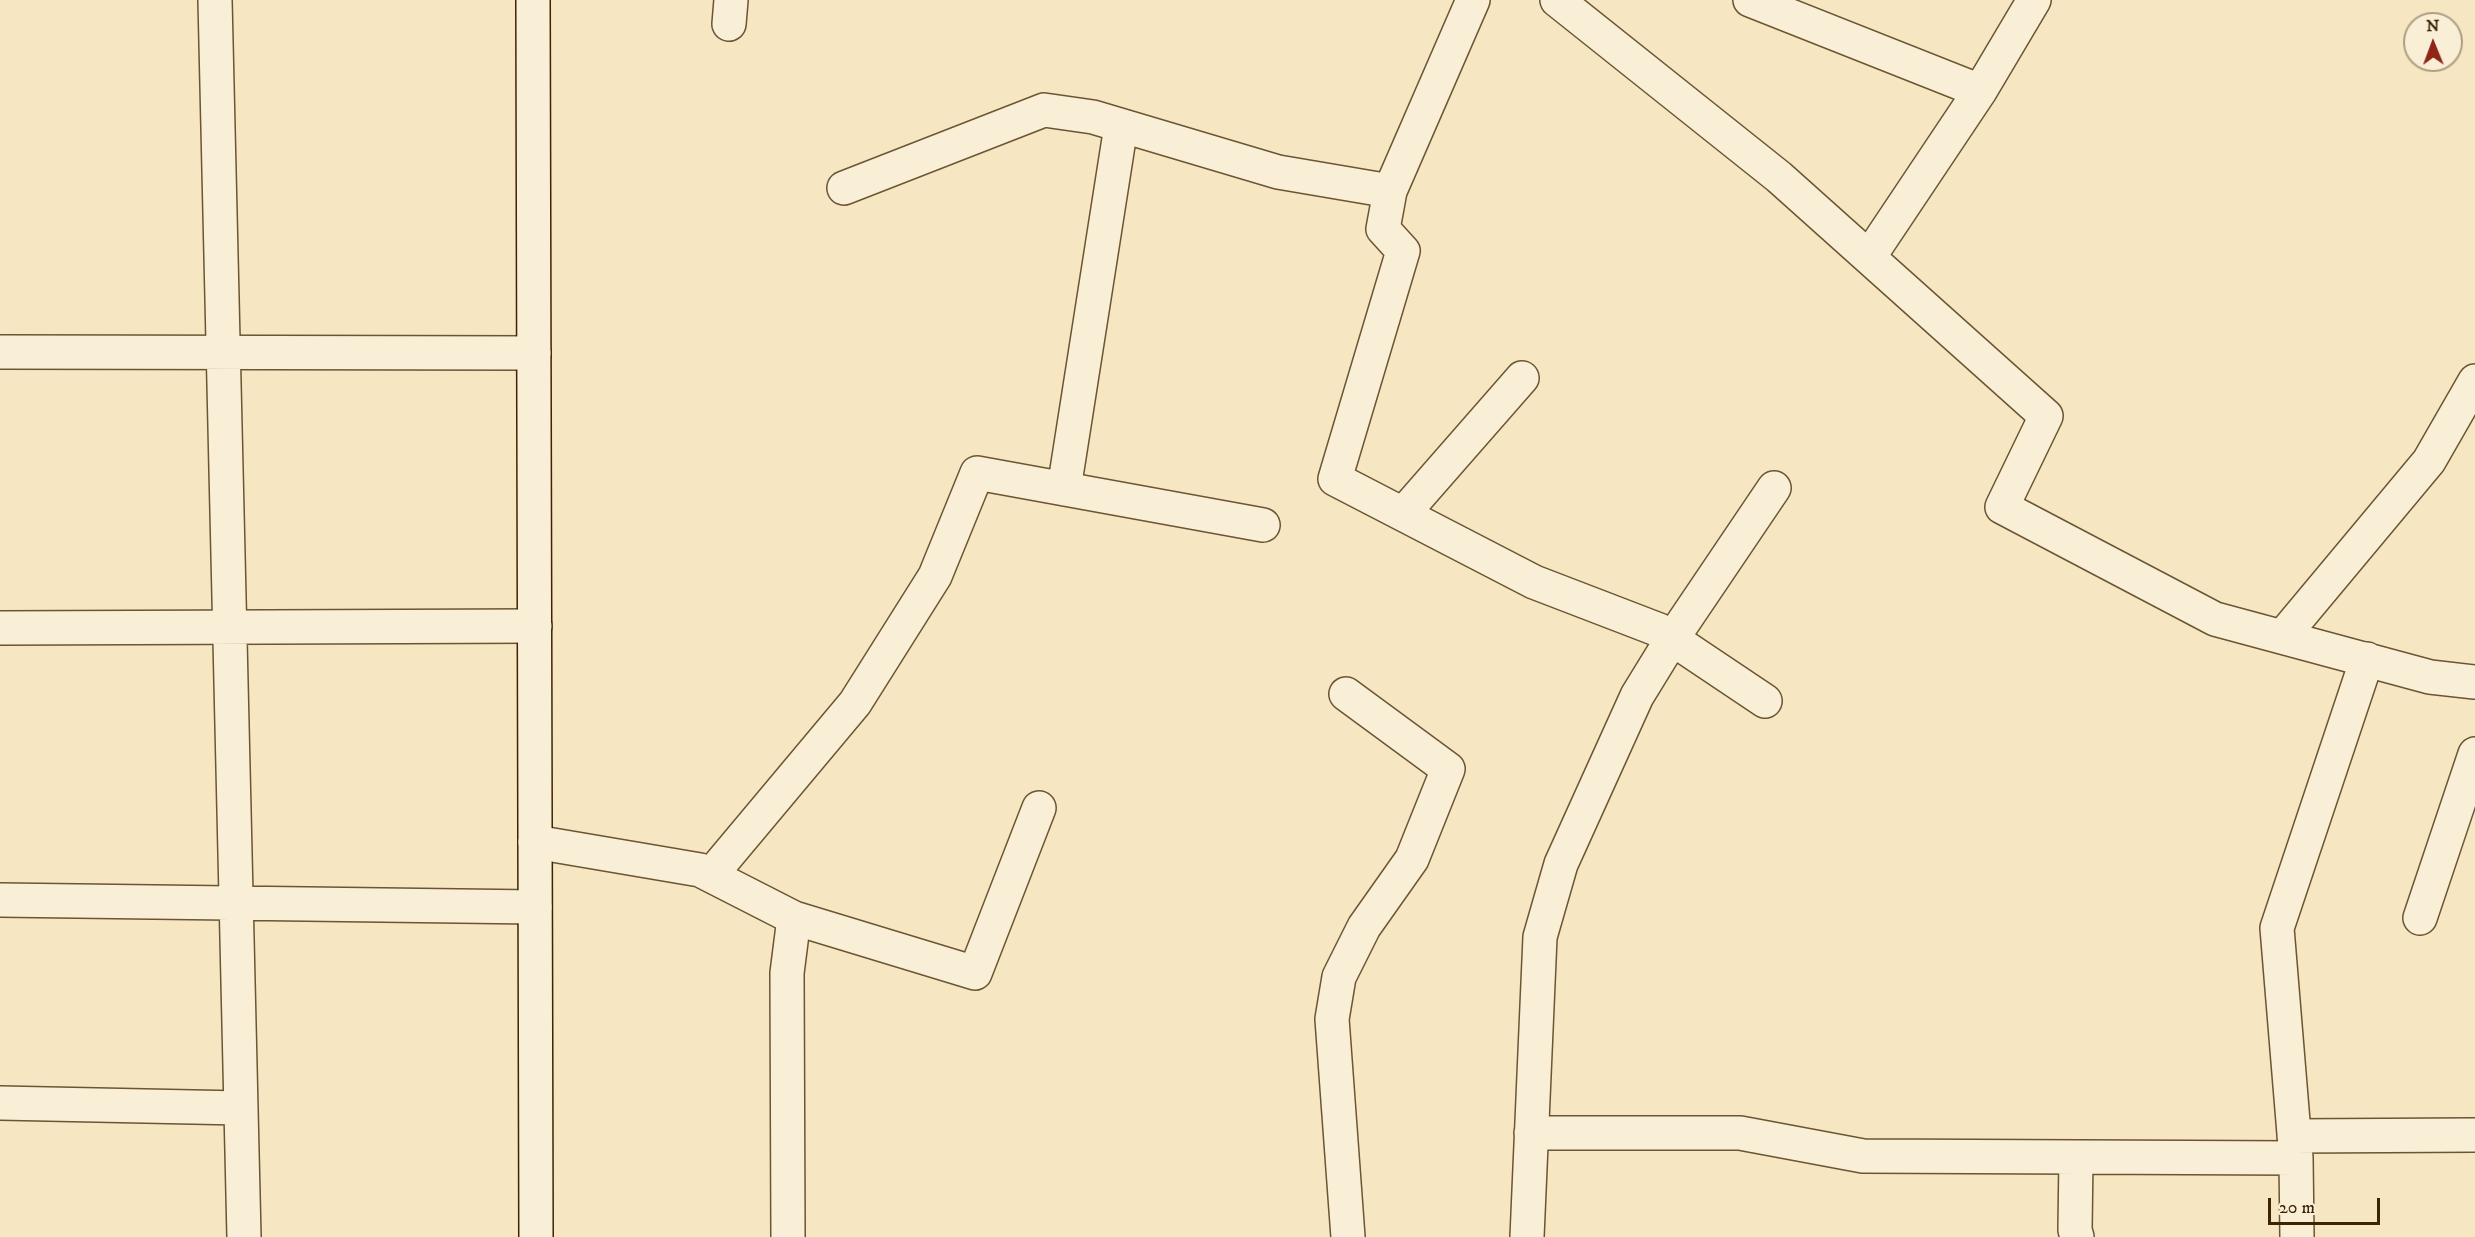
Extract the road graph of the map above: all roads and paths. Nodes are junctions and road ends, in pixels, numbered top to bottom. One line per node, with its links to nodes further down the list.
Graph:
1 (215, 0): 13 (street)
2 (533, 0): 14 (street)
3 (1473, 0): 10 (street)
4 (1557, 0): 11 (street)
5 (1750, 0): 7 (street)
6 (2034, 0): 7 (street)
7 (1980, 91): 11 (street)
8 (1120, 126): 9 (street); 10 (street); 18 (street)
9 (844, 188)
10 (1390, 190): 19 (street)
11 (1869, 257): 24 (street)
12 (0, 352): 13 (street)
13 (223, 353): 14 (street); 22 (street)
14 (534, 353): 21 (street)
15 (1522, 378): 19 (street)
16 (2475, 381): 24 (street)
17 (1774, 488): 25 (street)
18 (1064, 489): 20 (street); 33 (street)
19 (1403, 514): 25 (street)
20 (1263, 525)
21 (535, 626): 22 (street); 32 (street)
22 (230, 627): 23 (street); 35 (street)
23 (0, 628)
24 (2283, 636): 26 (street)
25 (1672, 639): 29 (street); 41 (street)
26 (2367, 659): 27 (street); 43 (street)
27 (2475, 682)
28 (1346, 694): 48 (street)
29 (1765, 701)
30 (2475, 754): 38 (street)
31 (1039, 808): 37 (street)
32 (535, 842): 33 (street); 36 (street)
33 (711, 875): 37 (street)
34 (0, 900): 35 (street)
35 (236, 903): 36 (street); 40 (street)
36 (535, 907): 46 (street)
37 (794, 918): 47 (street)
38 (2420, 918)
39 (0, 1103): 40 (street)
40 (241, 1108): 45 (street)
41 (1532, 1133): 44 (street); 49 (street)
42 (2475, 1136): 43 (street)
43 (2295, 1147): 44 (street); 51 (street)
44 (2076, 1157): 50 (street)
45 (244, 1237)
46 (536, 1237)
47 (788, 1237)
48 (1348, 1237)
49 (1527, 1237)
50 (2077, 1237)
51 (2297, 1237)

